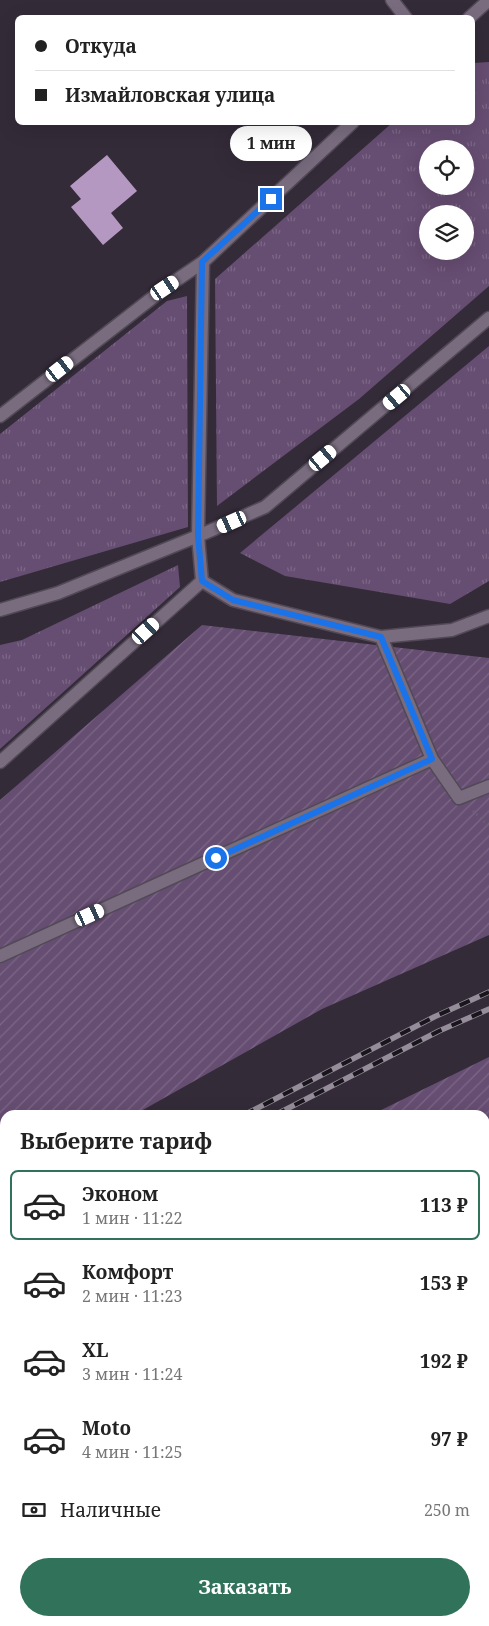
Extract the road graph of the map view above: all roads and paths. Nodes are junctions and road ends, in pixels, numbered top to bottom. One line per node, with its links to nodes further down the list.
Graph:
1 (392, 0): 3 (street)
2 (489, 0): 4 (street)
3 (404, 15)
4 (472, 15)
5 (351, 125): 6 (street)
6 (202, 262): 8 (street); 9 (street)
7 (489, 318): 9 (street)
8 (0, 416)
9 (198, 536): 10 (street); 11 (street)
10 (202, 581): 13 (street); 15 (street)
11 (0, 610)
12 (489, 616): 13 (street)
13 (381, 637): 14 (street)
14 (432, 759): 16 (street); 17 (street)
15 (0, 762)
16 (489, 786)
17 (0, 956)

